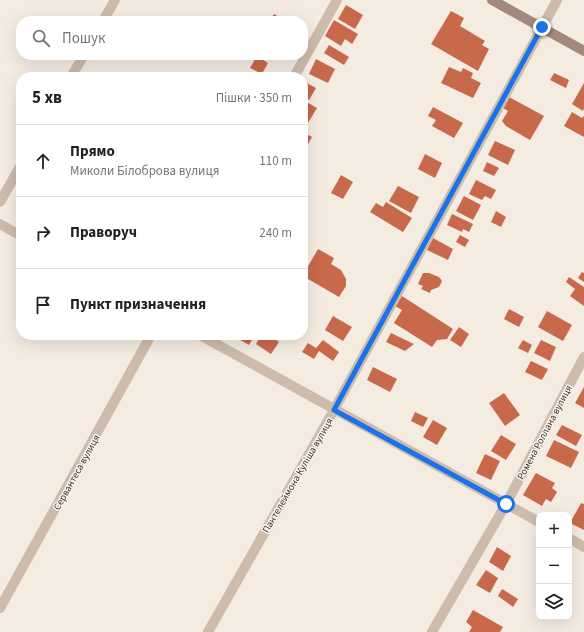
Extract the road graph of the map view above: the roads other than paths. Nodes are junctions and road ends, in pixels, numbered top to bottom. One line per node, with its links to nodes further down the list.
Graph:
1 (115, 0): 5 (street)
2 (337, 0): 8 (street)
3 (492, 0): 6 (street)
4 (557, 0): 6 (street, Пантелеймона Куліша вулиця)
5 (106, 16)
6 (542, 27): 7 (street); 20 (street, Пантелеймона Куліша вулиця)
7 (584, 51)
8 (308, 52)
9 (81, 60): 11 (street)
10 (303, 60): 12 (street)
11 (74, 72)
12 (297, 72)
13 (16, 174): 14 (street)
14 (0, 202)
15 (0, 224): 16 (street)
16 (16, 233)
17 (148, 340): 25 (street, Сервантеса вулиця)
18 (209, 340): 20 (street)
19 (584, 357): 21 (street, Ромена Роллана вулиця)
20 (334, 410): 21 (street); 26 (street, Пантелеймона Куліша вулиця)
21 (506, 504): 22 (street); 27 (street, Ромена Роллана вулиця)
22 (536, 520)
23 (572, 540): 24 (street)
24 (584, 546)
25 (0, 608)
26 (208, 632)
27 (432, 632)

